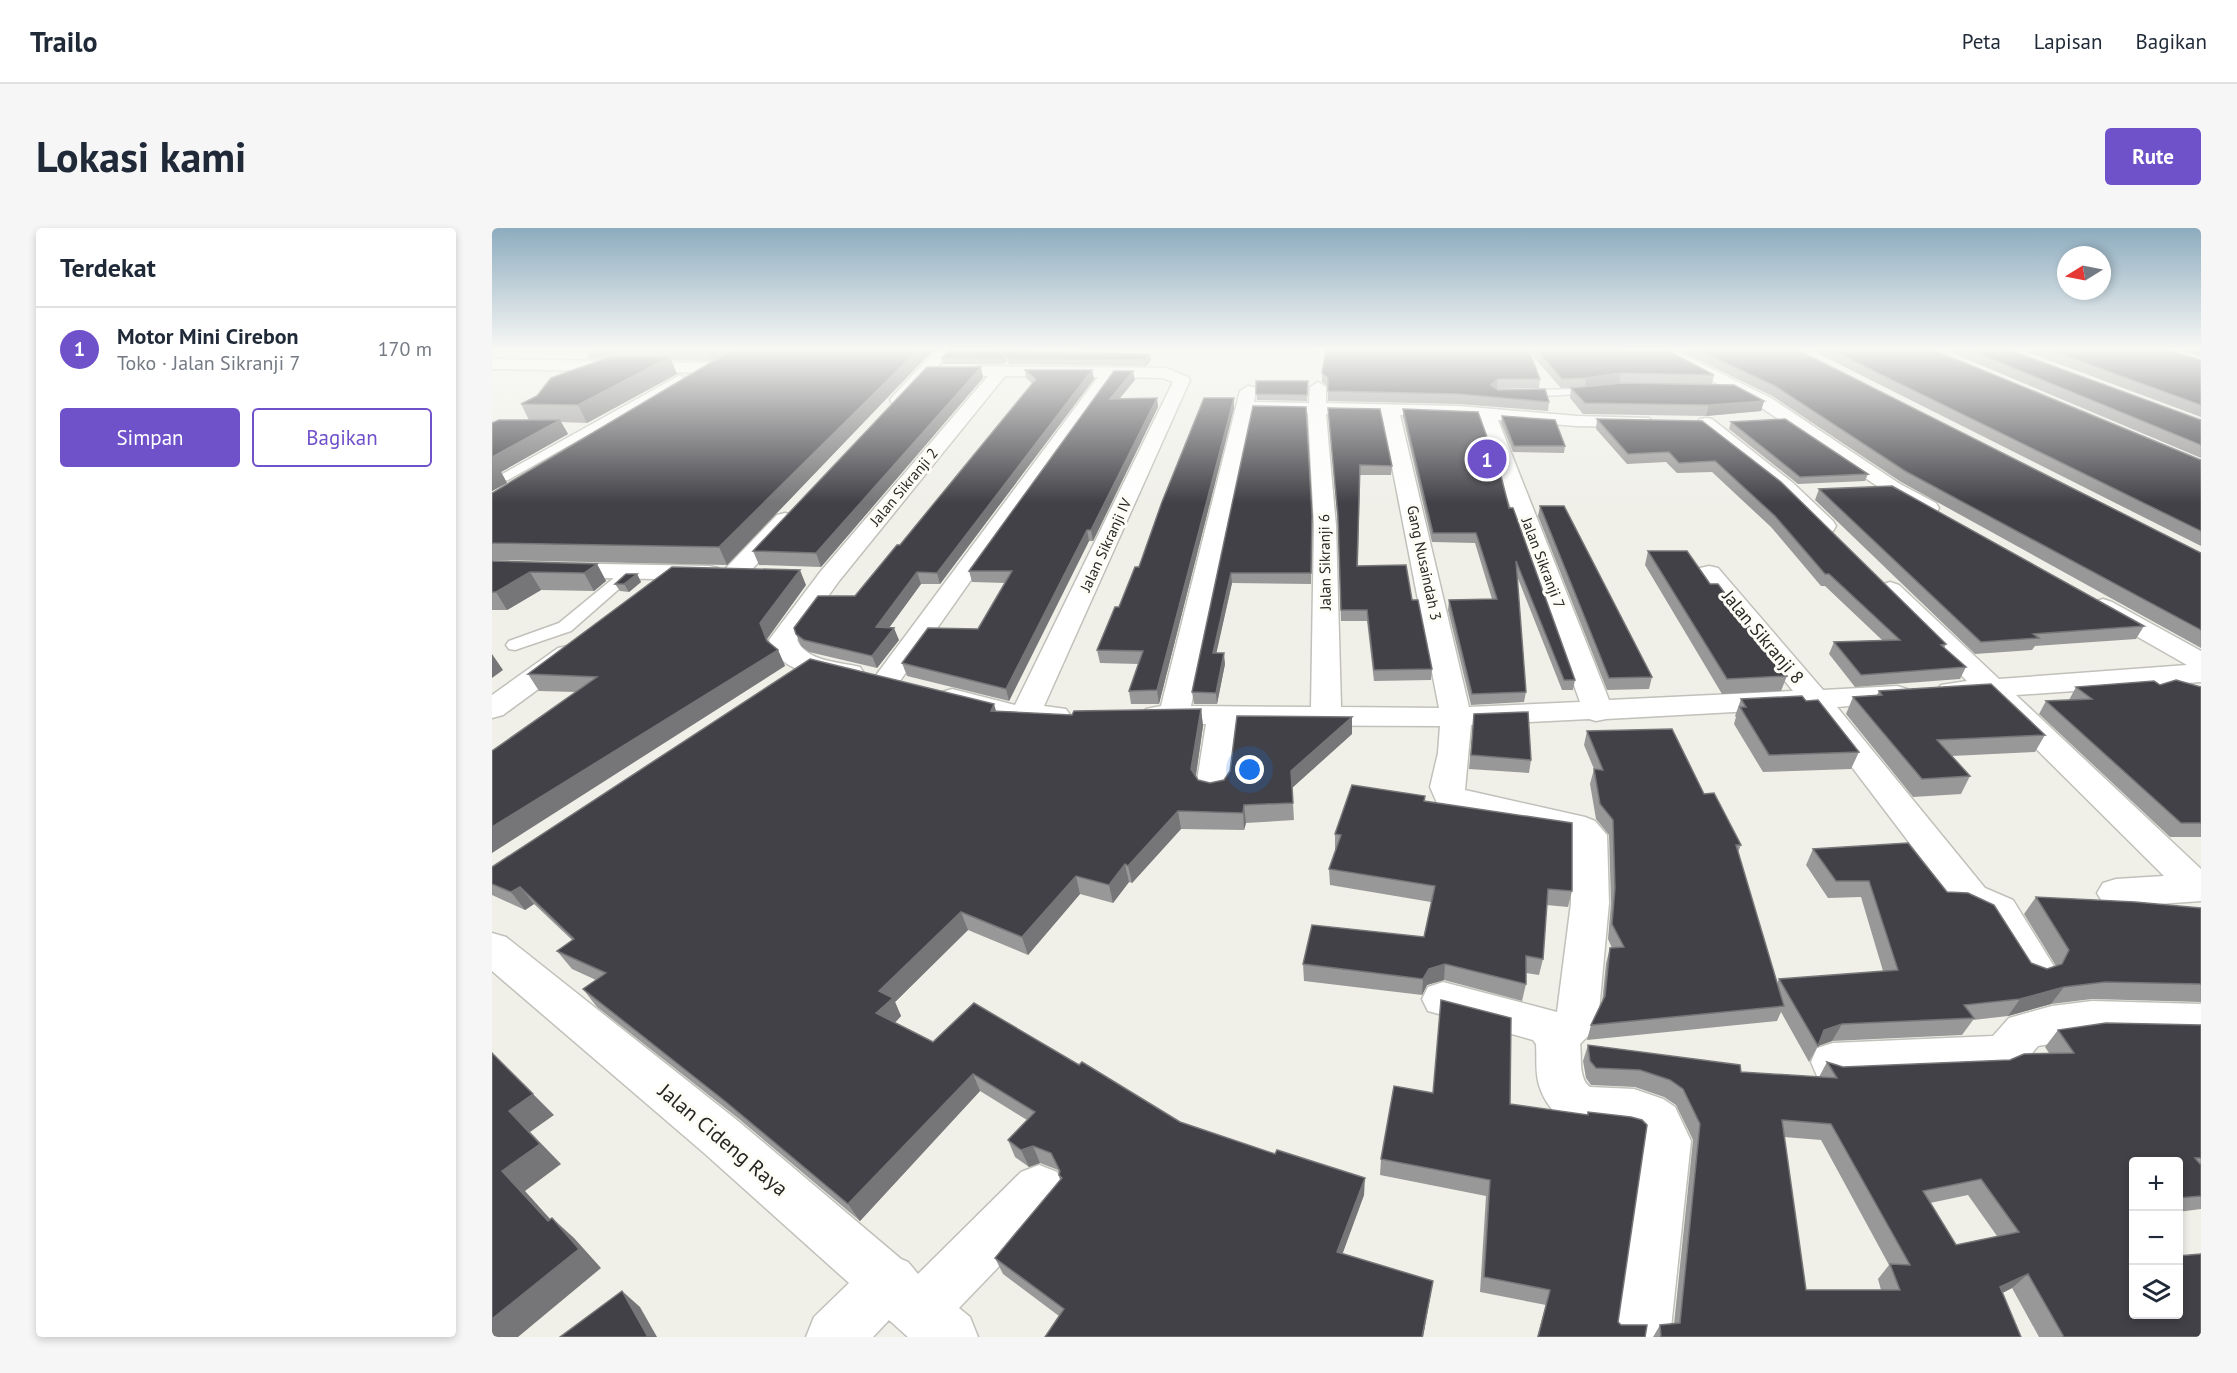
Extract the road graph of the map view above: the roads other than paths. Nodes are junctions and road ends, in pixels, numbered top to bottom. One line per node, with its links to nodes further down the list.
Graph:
1 (640, 400): 21 (lane)
2 (662, 400): 22 (street)
3 (899, 400): 12 (street)
4 (974, 400): 44 (street, Jalan Sikranji 2)
5 (1090, 400): 46 (street)
6 (1173, 400): 56 (street, Jalan Sikranji IV)
7 (1246, 400): 54 (street)
8 (1318, 400): 57 (street, Jalan Sikranji 6)
9 (1329, 400): 11 (street)
10 (1758, 400): 14 (street)
11 (1390, 409): 13 (street); 58 (street, Gang Nusaindah 3)
12 (888, 411)
13 (1487, 415): 17 (street); 51 (street, Jalan Sikranji 7)
14 (1787, 417): 15 (street); 24 (street)
15 (1760, 419)
16 (1728, 421): 19 (street)
17 (1659, 422)
18 (1682, 422): 19 (street)
19 (1706, 423): 27 (street)
20 (566, 428): 21 (lane)
21 (589, 428): 22 (lane); 23 (lane)
22 (613, 429): 23 (street)
23 (506, 485)
24 (1893, 488): 25 (street); 29 (street)
25 (1857, 490)
26 (1822, 491): 27 (street)
27 (1792, 493): 30 (street)
28 (800, 504): 35 (street)
29 (1942, 516)
30 (1838, 538)
31 (504, 569): 32 (street); 38 (street)
32 (631, 571): 33 (street); 42 (lane)
33 (674, 572): 35 (street); 40 (street)
34 (1871, 572): 48 (street)
35 (735, 573): 37 (street)
36 (1709, 573): 49 (street, Jalan Sikranji 8)
37 (770, 574)
38 (492, 585)
39 (2082, 595): 43 (street)
40 (638, 600)
41 (610, 621): 50 (street)
42 (515, 645)
43 (2201, 662)
44 (812, 663): 46 (street); 47 (street)
45 (2201, 673): 48 (street)
46 (885, 682): 56 (street)
47 (782, 683)
48 (1990, 688): 49 (street); 60 (street)
49 (1817, 701): 51 (street); 62 (street, Jalan Sikranji 8)
50 (492, 709)
51 (1596, 712): 58 (street)
52 (1082, 715): 56 (street)
53 (1128, 715): 54 (street)
54 (1174, 715): 55 (street)
55 (1223, 715): 57 (street); 59 (street)
56 (1025, 716)
57 (1326, 717): 58 (street)
58 (1456, 717): 65 (street, Gang Nusaindah 3)
59 (1213, 787)
60 (2116, 893)
61 (492, 948): 68 (street, Jalan Cideng Raya)
62 (2035, 968)
63 (1443, 999): 65 (street)
64 (2201, 1022): 66 (street)
65 (1556, 1035): 70 (street)
66 (1833, 1062)
67 (1039, 1189): 68 (street)
68 (920, 1309): 69 (street)
69 (834, 1337)
70 (1642, 1337)

